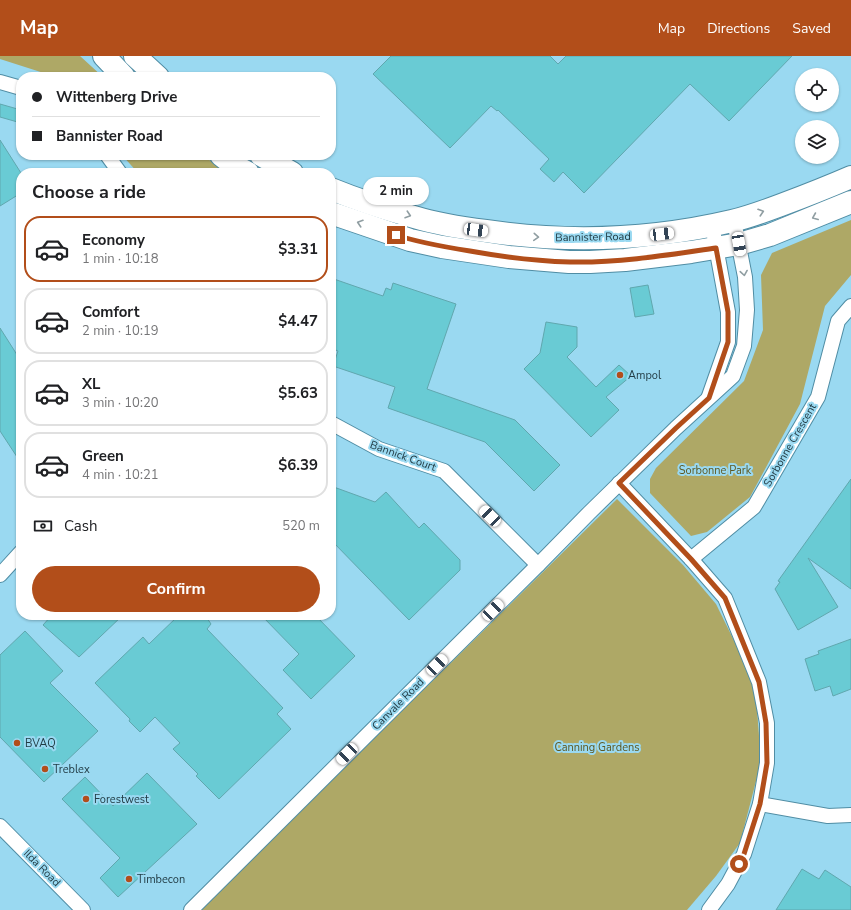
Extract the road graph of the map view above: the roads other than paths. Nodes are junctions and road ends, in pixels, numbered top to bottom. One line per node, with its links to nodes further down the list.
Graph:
1 (104, 56): 3 (main road)
2 (136, 56): 4 (main road)
3 (119, 72)
4 (153, 72)
5 (0, 82): 6 (street)
6 (16, 87)
7 (227, 160): 9 (main road)
8 (270, 160): 10 (main road)
9 (239, 168)
10 (283, 168)
11 (851, 176): 15 (main road, Bannister Road, one-way to 11)
12 (336, 191): 16 (main road, Bannister Road, one-way to 16)
13 (851, 202): 17 (main road, Bannister Road, one-way to 17)
14 (336, 215): 18 (main road, Bannister Road, one-way to 14)
15 (734, 221): 16 (main road, Bannister Road); 17 (street, Canvale Road)
16 (712, 225): 18 (street, Canvale Road)
17 (739, 244): 18 (main road, Bannister Road); 20 (street, Canvale Road, one-way to 20)
18 (716, 248): 20 (street, Canvale Road)
19 (851, 306): 24 (street, Sorbonne Crescent)
20 (709, 398): 22 (street, Canvale Road)
21 (336, 426): 25 (street, Bannick Court)
22 (619, 483): 24 (street); 25 (street, Canvale Road)
23 (16, 557): 26 (street)
24 (691, 559): 27 (street)
25 (538, 565): 31 (street, Canvale Road)
26 (0, 575)
27 (760, 804): 28 (street); 32 (street)
28 (851, 815)
29 (0, 826): 30 (street, Ilda Road)
30 (83, 910)
31 (191, 910)
32 (709, 910)

